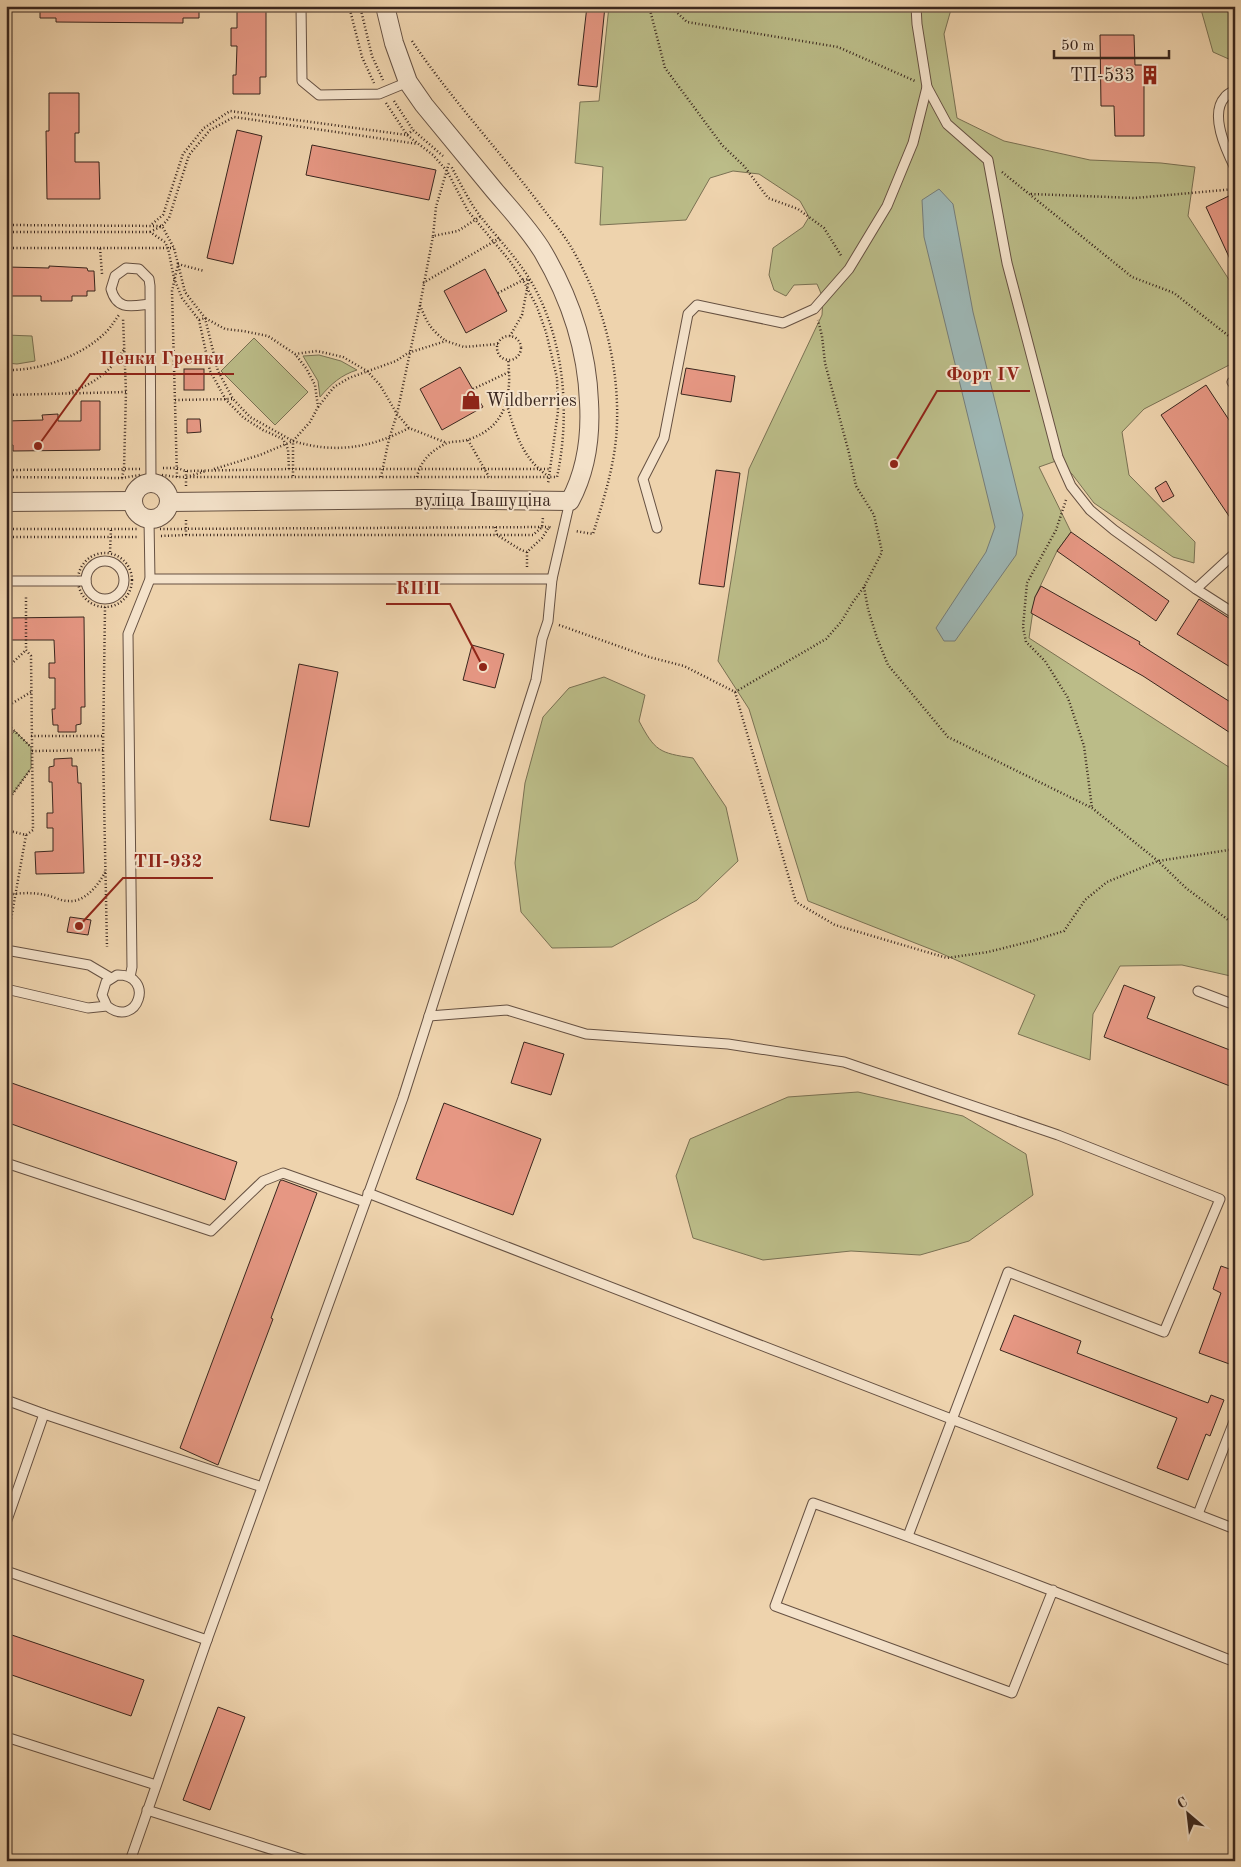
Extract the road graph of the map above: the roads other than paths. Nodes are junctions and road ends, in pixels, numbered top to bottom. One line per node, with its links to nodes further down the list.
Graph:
1 (301, 6): 4 (lane)
2 (385, 6): 4 (street, вуліца Івашуціна)
3 (916, 6): 5 (lane)
4 (408, 82): 11 (street, вуліца Івашуціна)
5 (927, 86): 15 (lane); 21 (lane)
6 (1235, 90): 7 (lane)
7 (1235, 168)
8 (150, 304): 8 (lane); 9 (lane)
9 (151, 475): 10 (street); 13 (street)
10 (133, 501): 12 (street); 14 (street)
11 (570, 501): 13 (street, вуліца Івашуціна); 18 (lane)
12 (6, 502)
13 (170, 502): 14 (street)
14 (149, 528): 17 (lane)
15 (657, 528)
16 (1235, 553): 21 (lane)
17 (150, 579): 18 (lane); 24 (lane)
18 (552, 579): 30 (lane)
19 (6, 581): 20 (lane)
20 (81, 581): 20 (lane)
21 (1196, 589): 22 (lane)
22 (1235, 614)
23 (6, 950): 25 (lane)
24 (130, 977): 25 (lane); 29 (lane)
25 (111, 978): 29 (lane)
26 (6, 989): 29 (lane)
27 (1198, 991): 28 (lane)
28 (1235, 1005)
29 (107, 1006)
30 (429, 1016): 32 (lane); 35 (lane)
31 (6, 1164): 32 (lane)
32 (366, 1197): 35 (lane); 37 (lane)
33 (6, 1400): 34 (lane)
34 (44, 1414): 37 (lane); 39 (lane)
35 (953, 1419): 38 (lane); 41 (lane)
36 (1235, 1419): 38 (lane)
37 (262, 1487): 44 (lane)
38 (1198, 1514): 40 (lane)
39 (6, 1523)
40 (1235, 1529)
41 (908, 1536): 43 (lane); 43 (lane)
42 (6, 1571): 44 (lane)
43 (1053, 1590): 45 (lane)
44 (207, 1640): 47 (lane)
45 (1235, 1662)
46 (6, 1737): 47 (lane)
47 (156, 1785): 48 (lane)
48 (147, 1810): 49 (lane); 50 (lane)
49 (130, 1861)
50 (308, 1861)

